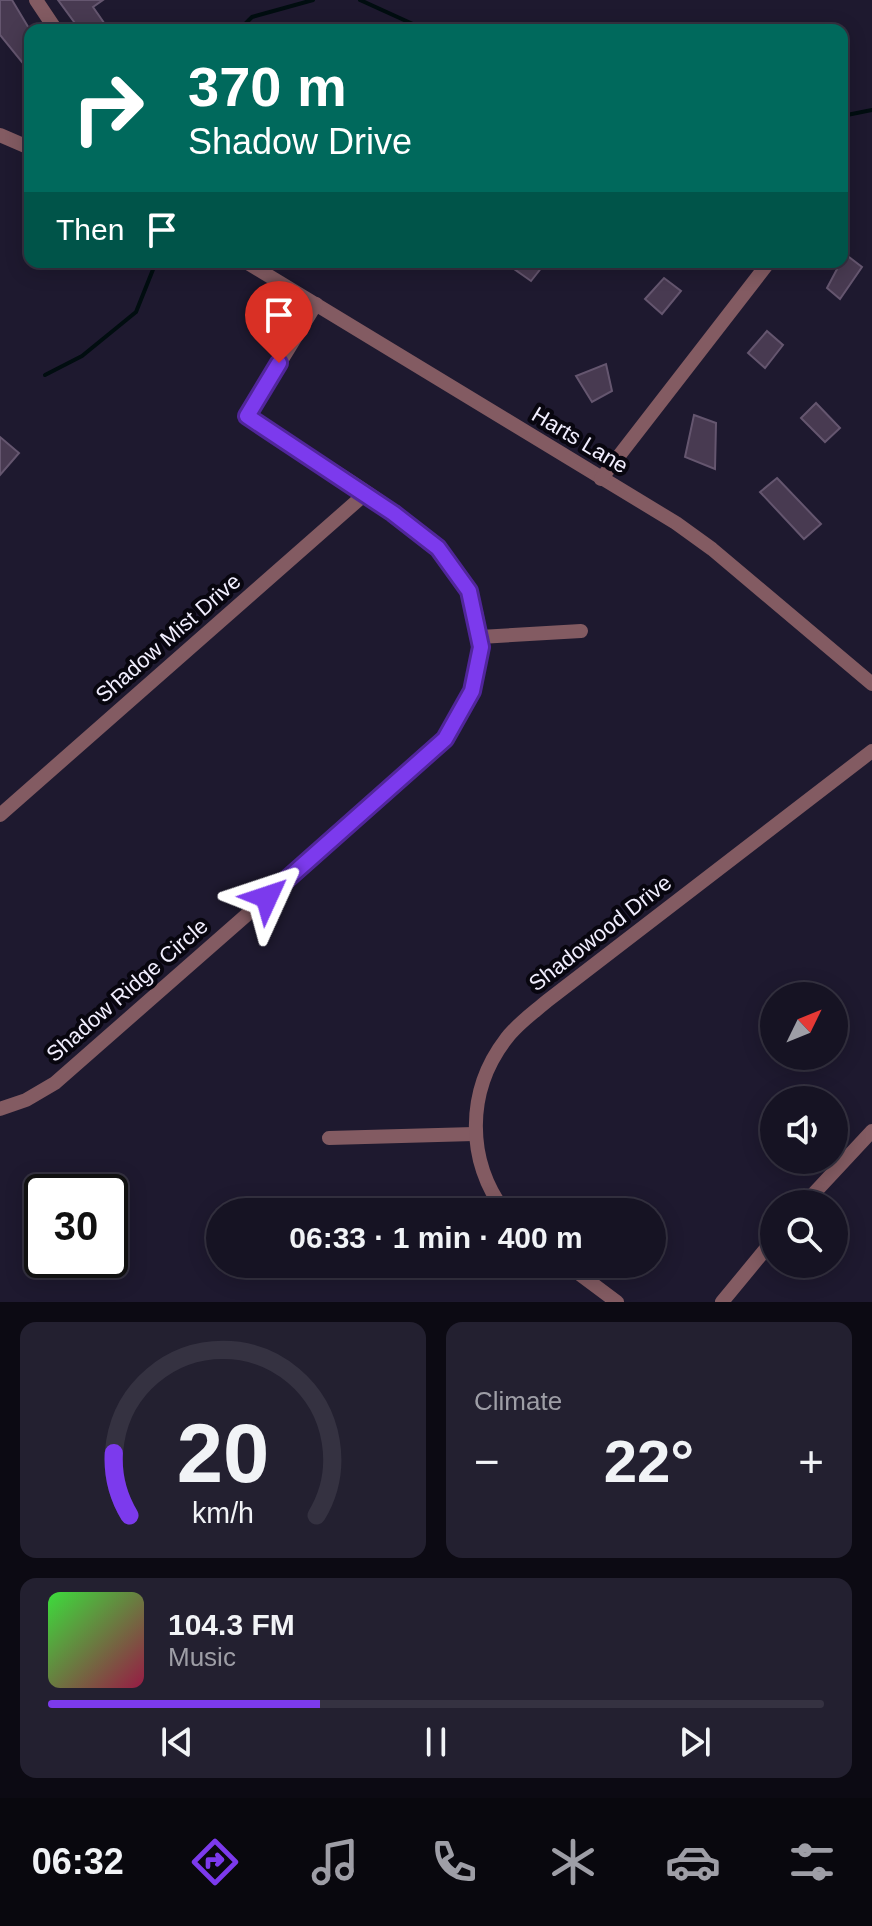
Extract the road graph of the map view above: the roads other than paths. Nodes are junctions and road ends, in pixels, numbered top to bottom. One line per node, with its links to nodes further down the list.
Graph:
1 (36, 0): 2 (street)
2 (52, 24)
3 (0, 135): 4 (street)
4 (24, 145)
5 (256, 268): 7 (street, Harts Lane)
6 (764, 268): 8 (street)
7 (316, 304): 8 (street, Harts Lane); 9 (street, Shadow Ridge Circle)
8 (601, 479): 12 (street, Harts Lane)
9 (365, 494): 11 (street, Shadow Ridge Circle); 14 (street, Shadow Mist Drive)
10 (581, 631): 11 (street)
11 (480, 637): 15 (street, Shadow Ridge Circle)
12 (872, 684)
13 (872, 751): 17 (street, Shadowood Drive)
14 (0, 815)
15 (0, 1109)
16 (872, 1131): 19 (street)
17 (474, 1134): 18 (street); 20 (street, Shadowood Drive)
18 (329, 1138)
19 (817, 1190)
20 (497, 1198)
21 (760, 1256): 24 (street)
22 (585, 1278): 23 (street)
23 (617, 1302)
24 (722, 1302)

